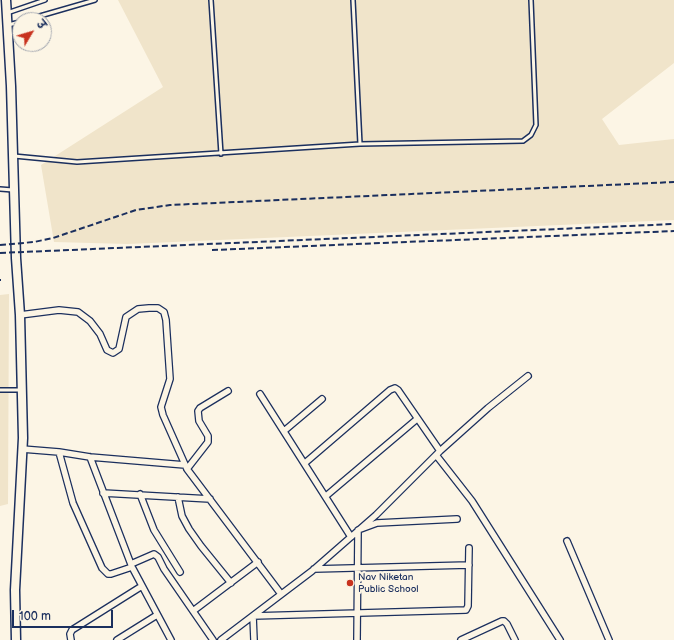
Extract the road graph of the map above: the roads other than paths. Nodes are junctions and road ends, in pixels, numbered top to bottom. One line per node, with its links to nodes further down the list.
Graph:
1 (6, 0): 8 (main road)
2 (45, 0): 8 (lane)
3 (95, 0): 7 (lane)
4 (212, 0): 12 (lane)
5 (353, 0): 11 (lane)
6 (531, 0): 11 (lane)
7 (52, 12)
8 (7, 13): 10 (main road)
9 (12, 24): 10 (lane)
10 (8, 25): 13 (main road)
11 (360, 144): 12 (lane)
12 (221, 154): 13 (lane)
13 (12, 156): 15 (main road)
14 (0, 189): 15 (lane)
15 (13, 190): 16 (main road)
16 (20, 315): 19 (main road); 30 (street)
17 (528, 376): 27 (street)
18 (0, 390): 19 (lane)
19 (22, 390): 25 (main road)
20 (228, 391): 30 (street)
21 (260, 394): 24 (street)
22 (322, 398): 24 (street)
23 (418, 418): 27 (street); 29 (street); 33 (street)
24 (284, 431): 29 (street)
25 (22, 449): 26 (street); 54 (main road)
26 (59, 452): 28 (street); 43 (street)
27 (438, 453): 37 (street); 64 (street)
28 (90, 457): 30 (street); 31 (street)
29 (304, 463): 33 (street)
30 (186, 467): 35 (street)
31 (103, 493): 32 (street); 43 (street)
32 (140, 494): 34 (street); 46 (street)
33 (326, 496): 38 (street)
34 (178, 497): 35 (street); 47 (street)
35 (210, 499): 41 (street)
36 (457, 519): 37 (street)
37 (358, 530): 38 (street); 44 (street)
38 (351, 537): 45 (street)
39 (568, 542): 65 (street)
40 (469, 548): 42 (street)
41 (258, 562): 47 (street); 49 (street)
42 (468, 565): 44 (street); 51 (street)
43 (131, 566): 48 (street); 50 (street)
44 (358, 568): 45 (street); 51 (street)
45 (314, 569): 49 (street)
46 (180, 572)
47 (231, 583): 50 (street)
48 (142, 586): 52 (street); 55 (street)
49 (281, 594): 53 (street)
50 (193, 611): 58 (street)
51 (357, 613): 53 (street); 61 (street)
52 (157, 615): 56 (street); 57 (street)
53 (253, 616): 59 (street); 60 (street)
54 (16, 640)
55 (71, 640)
56 (117, 640)
57 (171, 640)
58 (212, 640)
59 (221, 640)
60 (254, 640)
61 (357, 640)
62 (461, 640): 63 (street)
63 (515, 640)
64 (560, 640)
65 (609, 640)

